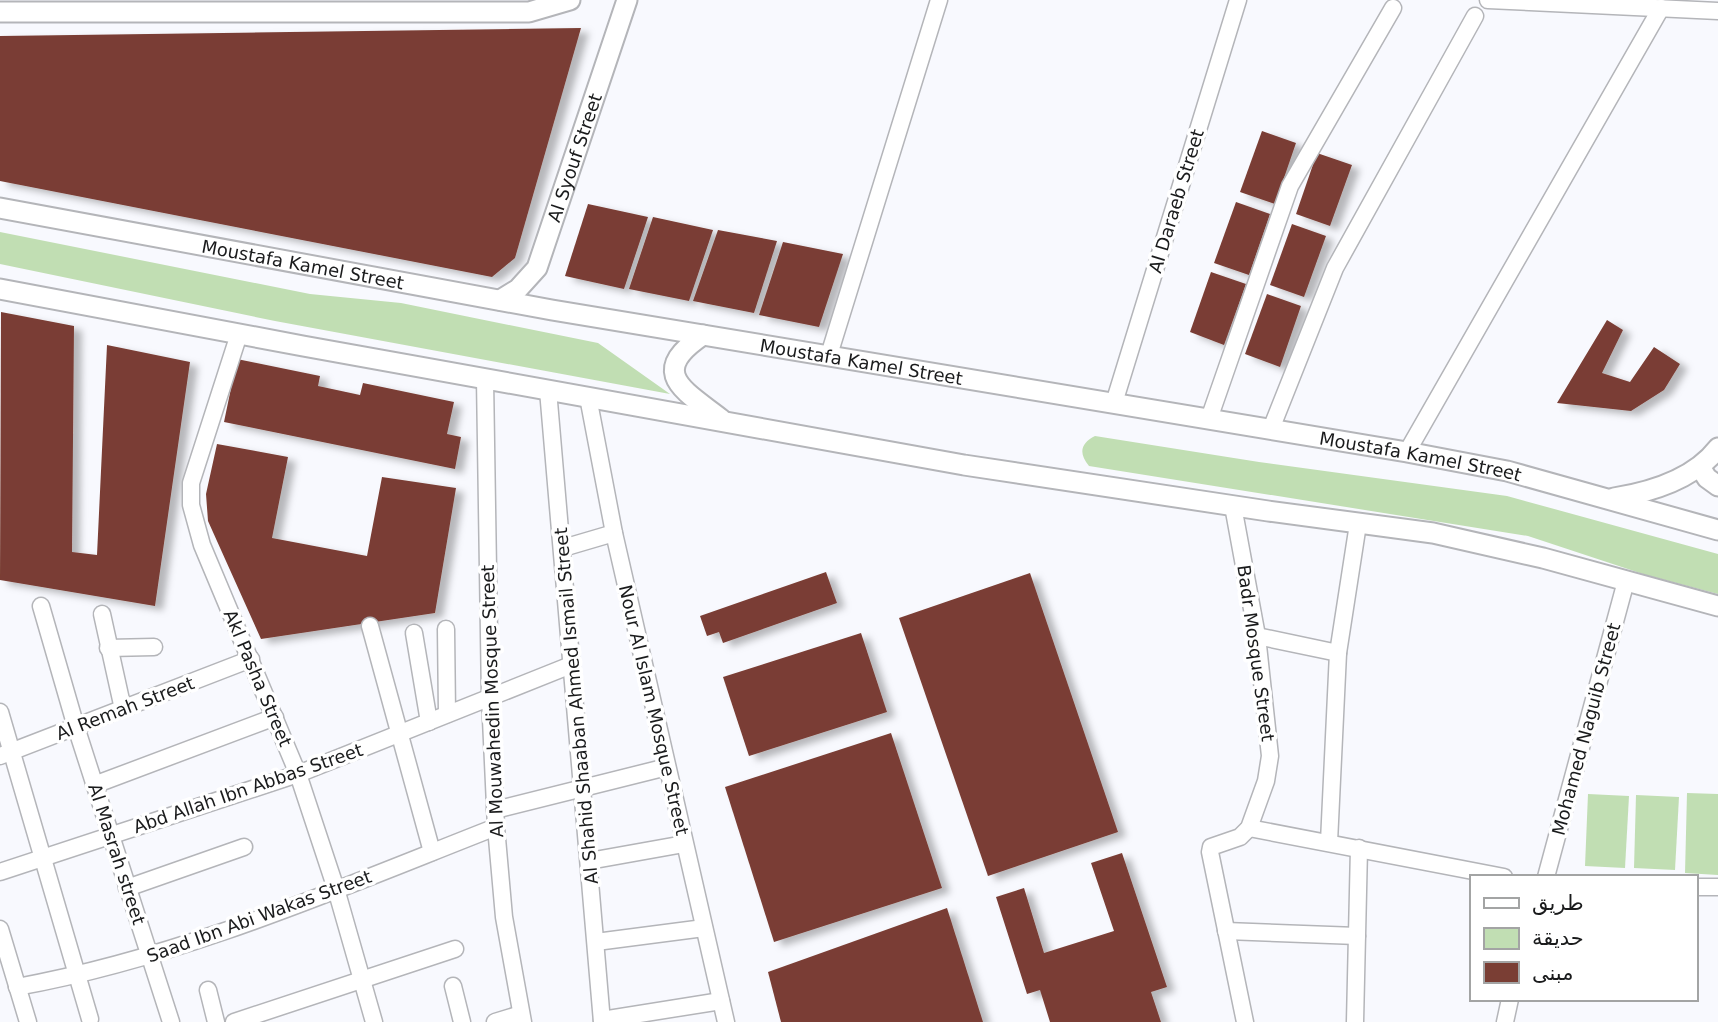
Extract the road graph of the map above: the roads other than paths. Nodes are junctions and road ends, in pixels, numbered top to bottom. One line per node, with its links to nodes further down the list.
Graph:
1 (570, 0): 7 (main road)
2 (627, 0): 15 (main road, Al Syouf Street)
3 (939, 0): 18 (street)
4 (1238, 0): 22 (street, Al Daraeb Street)
5 (1488, 0): 6 (street)
6 (1515, 1): 8 (street)
7 (180, 6): 11 (main road)
8 (1668, 6): 10 (street); 27 (street)
9 (1393, 8): 23 (street)
10 (1718, 11)
11 (0, 12)
12 (1475, 16): 25 (street)
13 (0, 208): 15 (main road, Moustafa Kamel Street)
14 (0, 289): 16 (main road)
15 (500, 300): 17 (main road, Moustafa Kamel Street)
16 (239, 334): 19 (main road); 47 (street, Akl Pasha Street)
17 (703, 335): 18 (main road, Moustafa Kamel Street); 24 (main road)
18 (829, 355): 22 (main road, Moustafa Kamel Street)
19 (485, 379): 20 (main road); 49 (street, Al Mouwahedin Mosque Street)
20 (548, 390): 21 (main road); 35 (street, Al Shahid Shaaban Ahmed Ismail Street)
21 (588, 397): 24 (main road); 34 (street, Nour Al Islam Mosque Street)
22 (1114, 403): 23 (main road, Moustafa Kamel Street)
23 (1209, 419): 25 (main road, Moustafa Kamel Street)
24 (724, 422): 31 (main road)
25 (1271, 429): 27 (main road, Moustafa Kamel Street)
26 (1718, 448): 28 (main road)
27 (1407, 452): 30 (main road, Moustafa Kamel Street)
28 (1700, 467): 29 (main road); 30 (main road)
29 (1718, 486)
30 (1609, 499): 33 (main road, Moustafa Kamel Street)
31 (1233, 506): 32 (main road); 43 (street, Badr Mosque Street)
32 (1358, 524): 36 (main road); 46 (street)
33 (1718, 530)
34 (614, 533): 35 (street); 58 (street, Nour Al Islam Mosque Street)
35 (563, 548): 48 (street, Al Shahid Shaaban Ahmed Ismail Street)
36 (1626, 580): 38 (main road); 75 (street, Mohamed Naguib Street)
37 (41, 606): 55 (street, Al Masrah street)
38 (1718, 606)
39 (102, 614): 45 (street)
40 (370, 626): 56 (street)
41 (446, 629): 52 (street)
42 (414, 633): 54 (street)
43 (1257, 636): 46 (street); 64 (street, Badr Mosque Street)
44 (153, 647): 45 (street)
45 (108, 648): 50 (street)
46 (1338, 653): 66 (street)
47 (251, 659): 50 (street, Al Remah Street); 53 (street, Akl Pasha Street)
48 (571, 665): 49 (street, Abd Allah Ibn Abbas Street); 61 (street, Al Shahid Shaaban Ahmed Ismail Street)
49 (490, 698): 52 (street, Abd Allah Ibn Abbas Street); 62 (street, Al Mouwahedin Mosque Street)
50 (123, 709): 55 (street, Al Remah Street)
51 (0, 712): 57 (street)
52 (447, 715): 54 (street, Abd Allah Ibn Abbas Street)
53 (275, 717): 59 (street, Akl Pasha Street); 60 (street)
54 (429, 722): 56 (street, Abd Allah Ibn Abbas Street)
55 (76, 727): 57 (street, Al Remah Street); 60 (street, Al Masrah street)
56 (399, 734): 59 (street, Abd Allah Ibn Abbas Street); 70 (street)
57 (6, 754): 71 (street)
58 (667, 767): 61 (street); 67 (street, Nour Al Islam Mosque Street)
59 (299, 775): 65 (street, Abd Allah Ibn Abbas Street); 79 (street, Akl Pasha Street)
60 (94, 785): 65 (street, Al Masrah street)
61 (583, 788): 62 (street); 72 (street, Al Shahid Shaaban Ahmed Ismail Street)
62 (495, 810): 63 (street, Al Mouwahedin Mosque Street)
63 (496, 827): 70 (street, Saad Ibn Abi Wakas Street); 95 (street, Al Mouwahedin Mosque Street)
64 (1249, 828): 66 (street); 82 (street)
65 (110, 836): 71 (street, Abd Allah Ibn Abbas Street); 78 (street, Al Masrah street)
66 (1329, 842): 69 (street)
67 (684, 844): 72 (street); 80 (street, Nour Al Islam Mosque Street)
68 (244, 847): 78 (street)
69 (1359, 848): 74 (street); 83 (street)
70 (432, 852): 79 (street, Saad Ibn Abi Wakas Street)
71 (44, 858): 73 (street, Abd Allah Ibn Abbas Street); 87 (street)
72 (589, 861): 84 (street, Al Shahid Shaaban Ahmed Ismail Street)
73 (0, 872)
74 (1494, 875)
75 (1547, 875)
76 (1697, 887): 77 (street)
77 (1718, 887)
78 (127, 888): 86 (street, Al Masrah street)
79 (336, 889): 86 (street, Saad Ibn Abi Wakas Street); 88 (street, Akl Pasha Street)
80 (704, 928): 84 (street); 92 (street, Nour Al Islam Mosque Street)
81 (0, 929): 90 (street)
82 (1226, 931): 83 (street); 105 (street)
83 (1357, 936): 106 (street)
84 (596, 942): 96 (street, Al Shahid Shaaban Ahmed Ismail Street)
85 (455, 949): 88 (street)
86 (151, 956): 87 (street, Saad Ibn Abi Wakas Street); 98 (street, Al Masrah street)
87 (77, 976): 90 (street, Saad Ibn Abi Wakas Street); 94 (street)
88 (362, 981): 100 (street); 101 (street, Akl Pasha Street)
89 (453, 986): 102 (street)
90 (18, 987): 97 (street)
91 (208, 990): 99 (street)
92 (721, 1001): 96 (street); 104 (street, Nour Al Islam Mosque Street)
93 (1510, 1001): 107 (street)
94 (90, 1018)
95 (522, 1018): 103 (street)
96 (602, 1021)
97 (28, 1022)
98 (171, 1022)
99 (216, 1022)
100 (234, 1022)
101 (374, 1022)
102 (462, 1022)
103 (495, 1022)
104 (726, 1022)
105 (1245, 1022)
106 (1355, 1022)
107 (1505, 1022)

